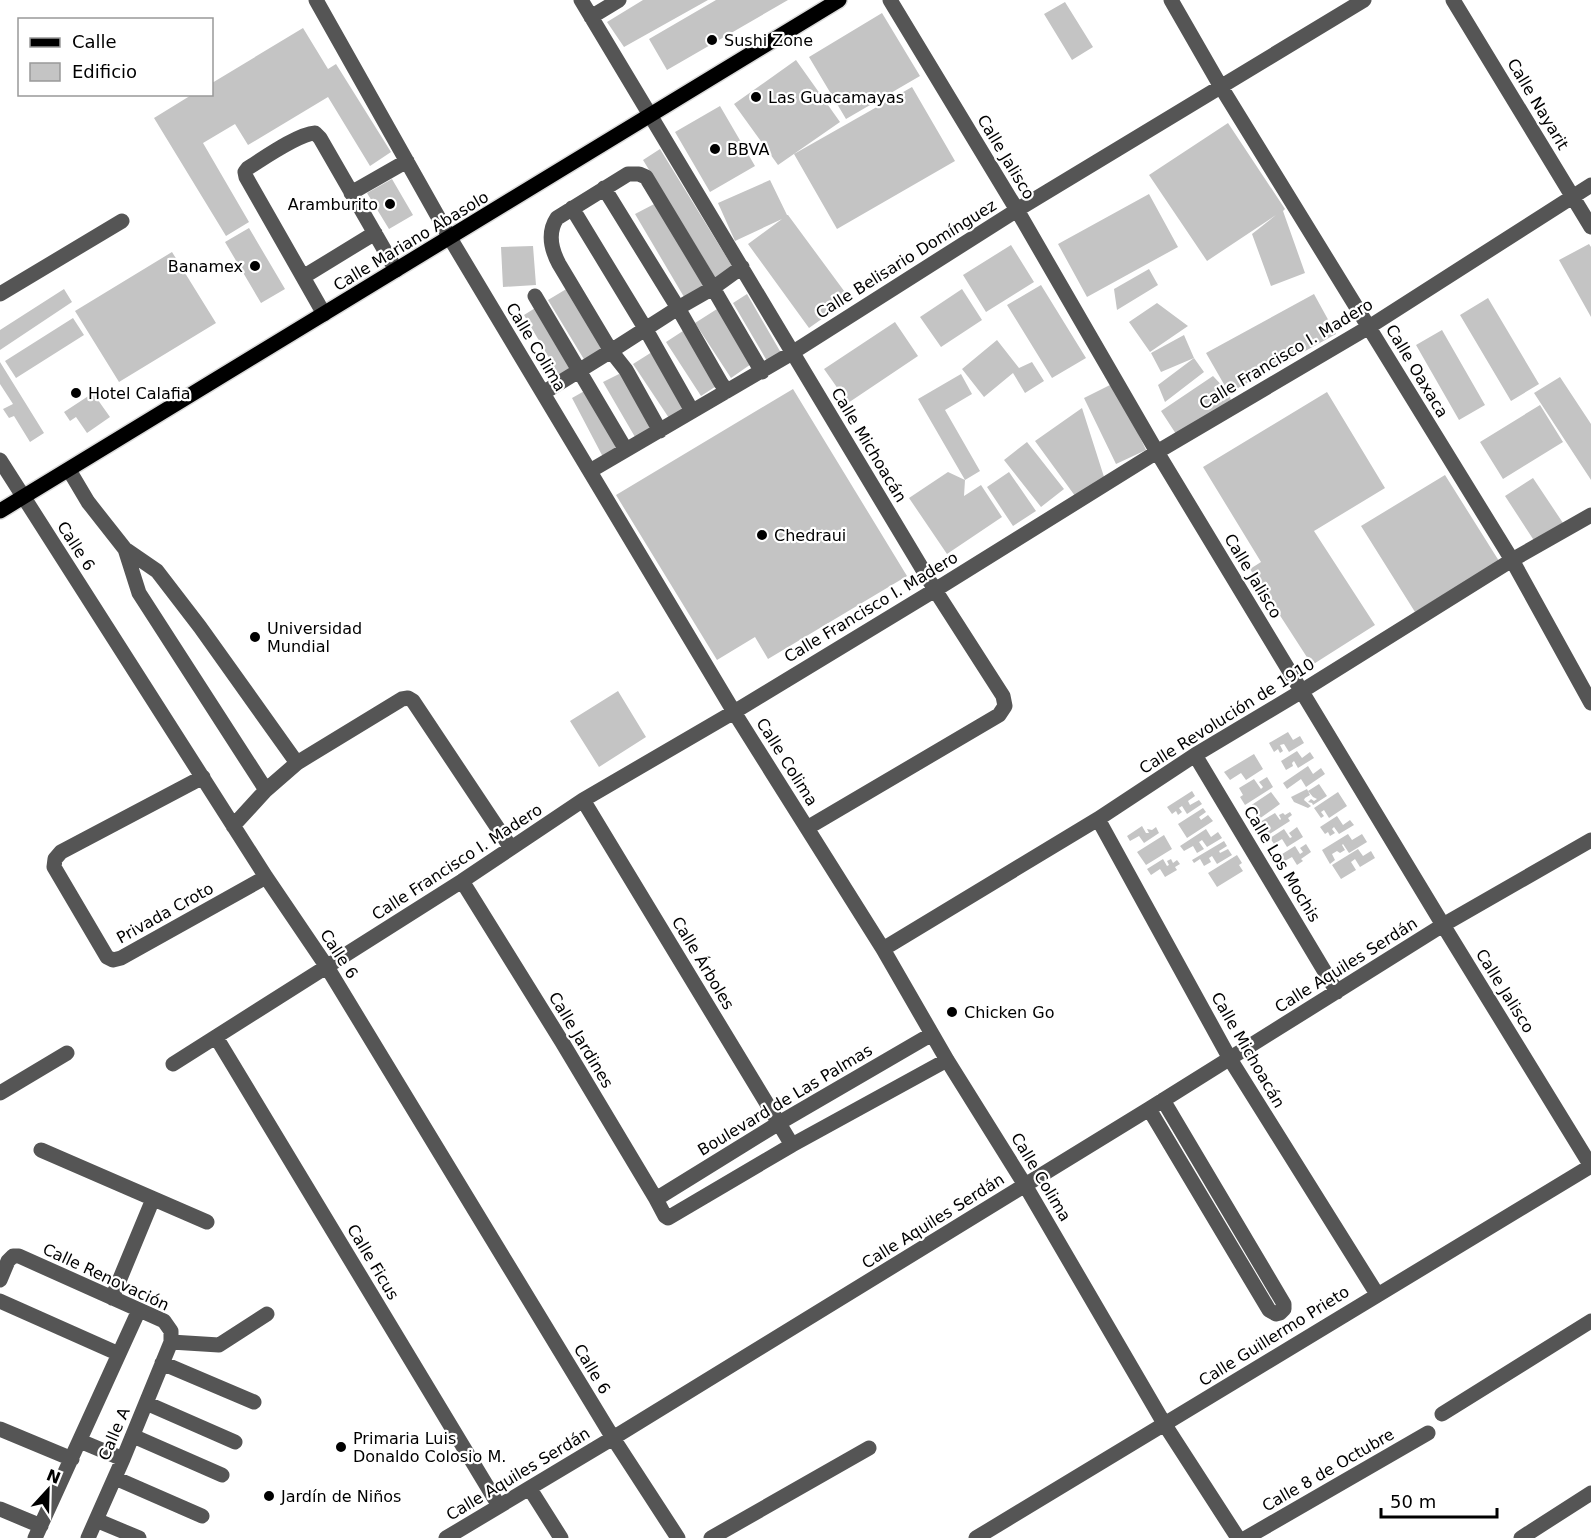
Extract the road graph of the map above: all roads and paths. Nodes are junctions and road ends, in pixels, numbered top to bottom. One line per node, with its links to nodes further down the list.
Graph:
1 (581, 0): 9 (street, Calle Michoacán)
2 (618, 0): 9 (street)
3 (839, 0): 11 (main road, Calle Mariano Abasolo)
4 (890, 0): 18 (street, Calle Jalisco)
5 (1171, 0): 10 (street, Calle Oaxaca)
6 (1364, 0): 10 (street, Calle Belisario Domínguez)
7 (1453, 0): 16 (street, Calle Nayarit)
8 (320, 1): 12 (street, Calle Colima)
9 (591, 17): 11 (street, Calle Michoacán)
10 (1221, 87): 18 (street, Calle Belisario Domínguez); 31 (street, Calle Oaxaca)
11 (651, 116): 22 (main road, Calle Mariano Abasolo); 23 (street, Calle Michoacán)
12 (407, 161): 15 (street); 22 (street, Calle Colima)
13 (1591, 185): 16 (street, Calle Francisco I. Madero)
14 (604, 188): 17 (street); 26 (street); 29 (street)
15 (351, 193): 21 (street); 25 (street)
16 (1573, 196): 20 (street, Calle Nayarit); 31 (street, Calle Francisco I. Madero)
17 (572, 208): 32 (street); 33 (street)
18 (1017, 210): 34 (street, Calle Belisario Domínguez); 42 (street, Calle Jalisco)
19 (122, 221): 27 (street)
20 (1591, 227)
21 (375, 233): 24 (street); 25 (street)
22 (450, 238): 24 (main road, Calle Mariano Abasolo); 38 (street, Calle Colima)
23 (742, 267): 26 (street); 34 (street, Calle Michoacán)
24 (396, 270): 30 (main road, Calle Mariano Abasolo)
25 (303, 278): 30 (street)
26 (713, 288): 29 (street); 36 (street)
27 (0, 294)
28 (535, 296): 35 (street)
29 (678, 308): 32 (street); 37 (street)
30 (324, 314): 44 (main road, Calle Mariano Abasolo)
31 (1369, 327): 42 (street, Calle Francisco I. Madero); 50 (street, Calle Oaxaca)
32 (645, 328): 33 (street); 39 (street)
33 (611, 351): 35 (street); 40 (street)
34 (793, 352): 36 (street, Calle Belisario Domínguez); 51 (street, Calle Michoacán)
35 (578, 371): 38 (street); 41 (street)
36 (762, 372): 37 (street, Calle Belisario Domínguez)
37 (727, 391): 39 (street, Calle Belisario Domínguez)
38 (543, 393): 45 (street, Calle Colima)
39 (692, 411): 40 (street, Calle Belisario Domínguez)
40 (660, 431): 41 (street, Calle Belisario Domínguez)
41 (626, 450): 45 (street, Calle Belisario Domínguez)
42 (1157, 453): 51 (street, Calle Francisco I. Madero); 52 (street, Calle Jalisco)
43 (0, 460): 46 (street, Calle 6)
44 (69, 470): 46 (main road, Calle Mariano Abasolo); 49 (street)
45 (590, 471): 54 (street, Calle Colima)
46 (23, 497): 47 (main road, Calle Mariano Abasolo); 57 (street, Calle 6)
47 (0, 511)
48 (1591, 515): 50 (street, Calle Revolución de 1910)
49 (124, 549): 56 (street); 58 (street)
50 (1512, 560): 52 (street, Calle Revolución de 1910); 53 (street, Calle Oaxaca)
51 (935, 590): 54 (street, Calle Francisco I. Madero); 62 (street, Calle Michoacán)
52 (1302, 691): 55 (street, Calle Revolución de 1910); 67 (street, Calle Jalisco)
53 (1591, 702)
54 (734, 712): 59 (street, Calle Francisco I. Madero); 62 (street, Calle Colima)
55 (1196, 755): 60 (street, Calle Revolución de 1910); 70 (street, Calle Los Mochis)
56 (297, 763): 58 (street); 64 (street)
57 (203, 777): 61 (street, Calle 6); 65 (street, Privada Croto)
58 (266, 790): 61 (street)
59 (583, 800): 64 (street, Calle Francisco I. Madero); 80 (street, Calle Árboles)
60 (1098, 819): 68 (street, Calle Revolución de 1910); 74 (street, Calle Michoacán)
61 (233, 826): 65 (street, Calle 6)
62 (807, 828): 68 (street, Calle Colima)
63 (1591, 840): 67 (street, Calle Aquiles Serdán)
64 (511, 848): 66 (street, Calle Francisco I. Madero)
65 (266, 877): 69 (street, Calle 6)
66 (462, 881): 69 (street, Calle Francisco I. Madero); 86 (street, Calle Jardines)
67 (1443, 925): 70 (street, Calle Aquiles Serdán); 83 (street, Calle Jalisco)
68 (883, 949): 71 (street, Calle Colima)
69 (327, 967): 72 (street, Calle Francisco I. Madero); 107 (street, Calle 6)
70 (1337, 992): 74 (street, Calle Aquiles Serdán)
71 (932, 1034): 75 (street, Calle Colima); 80 (street, Boulevard de Las Palmas)
72 (216, 1037): 76 (street, Calle Francisco I. Madero); 117 (street, Calle Ficus)
73 (67, 1053): 77 (street)
74 (1230, 1059): 78 (street, Calle Aquiles Serdán); 91 (street, Calle Michoacán)
75 (947, 1060): 81 (street); 84 (street, Calle Colima)
76 (173, 1064)
77 (0, 1094)
78 (1163, 1100): 79 (street, Calle Aquiles Serdán); 87 (street)
79 (1149, 1109): 84 (street, Calle Aquiles Serdán); 87 (street)
80 (778, 1123): 81 (street, Calle Árboles); 86 (street, Boulevard de Las Palmas)
81 (792, 1145): 86 (street, Calle Jardines)
82 (41, 1150): 85 (street)
83 (1591, 1166): 91 (street, Calle Guillermo Prieto)
84 (1025, 1185): 103 (street, Calle Colima); 107 (street, Calle Aquiles Serdán)
85 (153, 1198): 88 (street); 92 (street)
86 (656, 1198)
87 (1213, 1200): 89 (street)
88 (207, 1222)
89 (1244, 1251)
90 (0, 1280): 92 (street, Calle Renovación)
91 (1377, 1294): 103 (street, Calle Guillermo Prieto)
92 (112, 1298): 94 (street, Calle Renovación)
93 (0, 1301): 98 (street)
94 (139, 1310): 97 (street, Calle Renovación); 98 (street)
95 (267, 1314): 97 (street)
96 (1591, 1321): 102 (street)
97 (171, 1342): 99 (street, Calle A)
98 (119, 1354): 108 (street)
99 (162, 1363): 100 (street); 101 (street, Calle A)
100 (254, 1402)
101 (146, 1403): 106 (street, Calle A); 109 (street)
102 (1442, 1414)
103 (1165, 1425): 128 (street, Calle Guillermo Prieto); 129 (street, Calle Colima)
104 (0, 1429): 111 (street)
105 (1428, 1433): 130 (street, Calle 8 de Octubre)
106 (133, 1436): 112 (street, Calle A); 113 (street)
107 (613, 1438): 115 (street, Calle Aquiles Serdán); 126 (street, Calle 6)
108 (80, 1441): 111 (street); 112 (street)
109 (235, 1442)
110 (869, 1448): 127 (street)
111 (72, 1459): 121 (street)
112 (123, 1459): 114 (street, Calle A)
113 (222, 1475)
114 (115, 1478): 119 (street); 120 (street, Calle A)
115 (530, 1489): 117 (street, Calle Aquiles Serdán); 125 (street)
116 (1591, 1493): 131 (street)
117 (499, 1506): 124 (street, Calle Aquiles Serdán)
118 (0, 1509): 121 (street)
119 (202, 1516)
120 (96, 1520): 122 (street, Calle A); 123 (street)
121 (38, 1532)
122 (88, 1538)
123 (139, 1538)
124 (446, 1538)
125 (561, 1538)
126 (678, 1538)
127 (711, 1538)
128 (976, 1538)
129 (1238, 1538)
130 (1246, 1538)
131 (1521, 1538)

